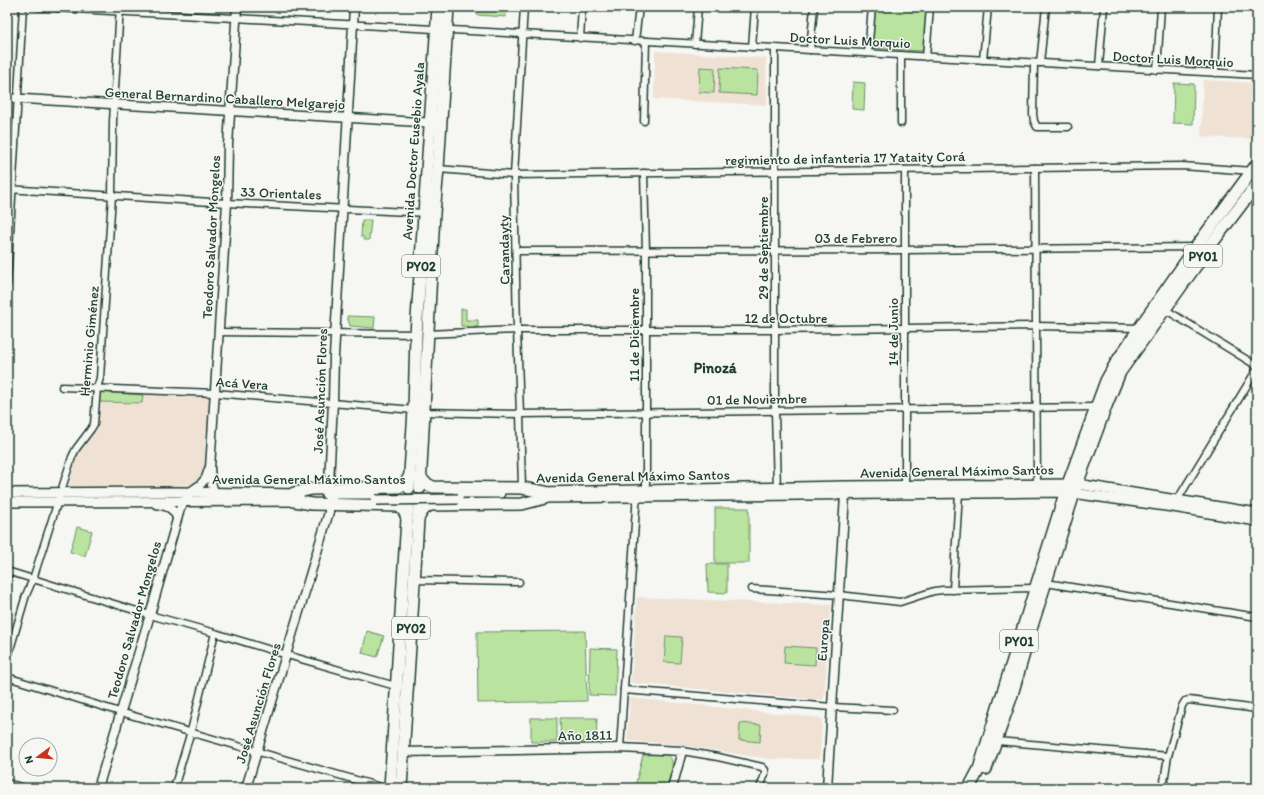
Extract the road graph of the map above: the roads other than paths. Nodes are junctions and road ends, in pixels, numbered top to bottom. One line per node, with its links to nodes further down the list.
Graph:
1 (24, 7): 42 (street)
2 (39, 7): 20 (street, Doctor Luis Morquio)
3 (237, 7): 21 (street, Teodoro Salvador Mongelos)
4 (354, 7): 22 (street, José Asunción Flores)
5 (438, 7): 23 (highway, Avenida Doctor Eusebio Ayala / PY02)
6 (448, 7): 23 (highway, Avenida Doctor Eusebio Ayala / PY02)
7 (524, 7): 24 (street, Carandayty)
8 (582, 7): 25 (street)
9 (639, 7): 26 (street)
10 (698, 7): 28 (street)
11 (755, 7): 29 (street)
12 (814, 7): 31 (street)
13 (872, 7): 32 (street)
14 (930, 7): 34 (street)
15 (988, 7): 35 (street)
16 (1046, 7): 36 (street)
17 (1104, 7): 37 (street)
18 (1161, 7): 38 (street)
19 (1218, 7): 39 (street)
20 (120, 9): 21 (street, Doctor Luis Morquio); 43 (street, Herminio Giménez)
21 (236, 18): 22 (street, Doctor Luis Morquio); 44 (street, Teodoro Salvador Mongelos)
22 (353, 25): 23 (street, Doctor Luis Morquio); 45 (street, José Asunción Flores)
23 (441, 30): 24 (street, Doctor Luis Morquio); 47 (highway, Avenida Doctor Eusebio Ayala / PY02); 48 (highway, Avenida Doctor Eusebio Ayala / PY02)
24 (523, 34): 25 (street, Doctor Luis Morquio); 57 (street, Carandayty)
25 (580, 38): 26 (street, Doctor Luis Morquio)
26 (635, 41): 27 (street, Doctor Luis Morquio)
27 (646, 41): 28 (street, Doctor Luis Morquio); 46 (street)
28 (695, 44): 29 (street, Doctor Luis Morquio)
29 (752, 47): 30 (street, Doctor Luis Morquio)
30 (775, 48): 31 (street, Doctor Luis Morquio); 55 (street, 29 de Septiembre)
31 (810, 50): 32 (street, Doctor Luis Morquio)
32 (868, 54): 33 (street, Doctor Luis Morquio)
33 (901, 55): 34 (street, Doctor Luis Morquio); 49 (street)
34 (926, 57): 35 (street, Doctor Luis Morquio)
35 (983, 60): 36 (street, Doctor Luis Morquio)
36 (1037, 63): 37 (street, Doctor Luis Morquio); 50 (street)
37 (1098, 66): 38 (street, Doctor Luis Morquio)
38 (1157, 70): 39 (street, Doctor Luis Morquio)
39 (1215, 73): 40 (street, Doctor Luis Morquio)
40 (1257, 75)
41 (7, 98): 42 (street, General Bernardino Caballero Melgarejo)
42 (18, 99): 43 (street, General Bernardino Caballero Melgarejo); 59 (street)
43 (114, 104): 44 (street, General Bernardino Caballero Melgarejo); 60 (street, Herminio Giménez)
44 (230, 111): 45 (street, General Bernardino Caballero Melgarejo); 61 (street, Teodoro Salvador Mongelos)
45 (348, 118): 47 (street, General Bernardino Caballero Melgarejo); 62 (street, José Asunción Flores)
46 (644, 121)
47 (430, 122): 48 (street, General Bernardino Caballero Melgarejo); 63 (highway, Avenida Doctor Eusebio Ayala / PY02)
48 (441, 123): 52 (highway, Avenida Doctor Eusebio Ayala / PY02)
49 (901, 123)
50 (1068, 127)
51 (1035, 168): 53 (street, regimiento de infanteria 17 Yataity Corá); 54 (street, regimiento de infanteria 17 Yataity Corá); 66 (street)
52 (438, 169): 57 (street, regimiento de infanteria 17 Yataity Corá); 63 (highway, Avenida Doctor Eusebio Ayala / PY02)
53 (1255, 169): 65 (highway, PY01)
54 (905, 170): 55 (street, regimiento de infanteria 17 Yataity Corá); 68 (street, 14 de Junio)
55 (775, 171): 56 (street, regimiento de infanteria 17 Yataity Corá); 67 (street, 29 de Septiembre)
56 (644, 173): 57 (street, regimiento de infanteria 17 Yataity Corá); 70 (street, 11 de Diciembre)
57 (514, 175): 69 (street, Carandayty)
58 (1257, 184): 64 (highway, PY01)
59 (10, 189): 60 (street, 33 Orientales); 71 (street)
60 (112, 196): 61 (street, 33 Orientales); 86 (street, Herminio Giménez)
61 (227, 203): 62 (street, 33 Orientales); 80 (street, Teodoro Salvador Mongelos)
62 (342, 208): 63 (street, 33 Orientales); 81 (street, José Asunción Flores)
63 (430, 213): 82 (highway, Avenida Doctor Eusebio Ayala / PY02)
64 (1210, 246): 65 (street, 03 de Febrero); 73 (highway, PY01)
65 (1196, 247): 66 (street, 03 de Febrero); 73 (highway, PY01)
66 (1035, 248): 68 (street, 03 de Febrero); 74 (street)
67 (776, 250): 68 (street, 03 de Febrero); 70 (street, 03 de Febrero); 79 (street, 29 de Septiembre)
68 (905, 250): 77 (street, 14 de Junio)
69 (516, 251): 70 (street, 03 de Febrero); 78 (street, Carandayty)
70 (646, 251): 76 (street, 11 de Diciembre)
71 (7, 270): 72 (street)
72 (7, 284)
73 (1160, 306): 75 (highway, PY01); 83 (street)
74 (1035, 326): 75 (street, 12 de Octubre); 77 (street, 12 de Octubre); 90 (street)
75 (1145, 328): 89 (highway, PY01); 100 (highway, PY01)
76 (646, 329): 78 (street, 12 de Octubre); 79 (street, 12 de Octubre); 94 (street, 11 de Diciembre)
77 (905, 329): 79 (street, 12 de Octubre); 91 (street, 14 de Junio)
78 (517, 330): 82 (street, 12 de Octubre); 95 (street, Carandayty)
79 (775, 330): 92 (street, 29 de Septiembre)
80 (219, 332): 81 (street, 12 de Octubre); 87 (street, Teodoro Salvador Mongelos)
81 (335, 333): 82 (street, 12 de Octubre); 88 (street, José Asunción Flores)
82 (422, 334): 93 (highway, Avenida Doctor Eusebio Ayala / PY02)
83 (1257, 366)
84 (1257, 369): 121 (street)
85 (62, 387): 86 (street, Acá Vera)
86 (97, 388): 87 (street, Acá Vera); 103 (street, Herminio Giménez)
87 (215, 393): 88 (street, Acá Vera); 96 (street, Teodoro Salvador Mongelos)
88 (333, 402): 93 (street, Acá Vera); 114 (street, José Asunción Flores)
89 (1096, 407): 90 (street, 01 de Noviembre); 100 (highway, PY01)
90 (1036, 408): 91 (street, 01 de Noviembre); 98 (street)
91 (905, 409): 92 (street, 01 de Noviembre); 102 (street, 14 de Junio)
92 (775, 410): 94 (street, 01 de Noviembre); 106 (street, 29 de Septiembre)
93 (419, 411): 95 (street, 01 de Noviembre); 97 (highway, Avenida Doctor Eusebio Ayala / PY02)
94 (646, 412): 95 (street, 01 de Noviembre); 108 (street, 11 de Diciembre)
95 (520, 414): 101 (street, Carandayty)
96 (210, 468): 104 (street, Teodoro Salvador Mongelos); 105 (street, Teodoro Salvador Mongelos)
97 (415, 476): 99 (highway, Avenida Doctor Eusebio Ayala / PY02); 101 (highway); 114 (highway)
98 (1037, 484): 100 (main road, Avenida General Máximo Santos); 102 (main road, Avenida General Máximo Santos)
99 (414, 488)
100 (1071, 488): 109 (main road, Avenida General Máximo Santos); 121 (main road, Avenida General Máximo Santos); 130 (highway, PY01); 131 (highway, PY01)
101 (522, 490): 111 (highway); 112 (main road, Avenida General Máximo Santos)
102 (905, 490): 106 (main road, Avenida General Máximo Santos); 109 (main road, Avenida General Máximo Santos); 110 (main road, Avenida General Máximo Santos)
103 (62, 492): 104 (main road, Avenida General Máximo Santos); 107 (main road, Avenida General Máximo Santos); 118 (street, Herminio Giménez)
104 (190, 492): 105 (main road, Avenida General Máximo Santos); 116 (street, Teodoro Salvador Mongelos)
105 (214, 492): 113 (main road, Avenida General Máximo Santos); 119 (street, Teodoro Salvador Mongelos)
106 (777, 492): 108 (main road, Avenida General Máximo Santos); 110 (main road, Avenida General Máximo Santos)
107 (7, 493)
108 (642, 493): 111 (main road, Avenida General Máximo Santos); 142 (street, 11 de Diciembre)
109 (958, 493): 133 (street)
110 (845, 494): 134 (street, Europa)
111 (545, 495): 112 (main road, Avenida General Máximo Santos); 124 (highway)
112 (503, 496): 114 (main road, Avenida General Máximo Santos, bridge)
113 (294, 497): 114 (highway); 114 (highway); 119 (main road, Avenida General Máximo Santos)
114 (329, 497): 124 (highway); 138 (street, José Asunción Flores)
115 (136, 501): 116 (main road, Avenida General Máximo Santos); 118 (main road, Avenida General Máximo Santos); 123 (street)
116 (184, 501): 119 (main road, Avenida General Máximo Santos); 123 (street, Teodoro Salvador Mongelos)
117 (7, 502): 118 (main road, Avenida General Máximo Santos)
118 (58, 502): 127 (street, Herminio Giménez)
119 (220, 502)
120 (413, 504): 124 (highway, PY02)
121 (1175, 504): 122 (main road, Avenida General Máximo Santos); 125 (main road, Avenida General Máximo Santos)
122 (1257, 513)
123 (177, 518): 135 (street, Teodoro Salvador Mongelos)
124 (412, 520): 128 (highway, PY02); 141 (highway, PY02)
125 (1257, 521)
126 (7, 571): 127 (street)
127 (33, 579): 135 (street); 139 (street, Herminio Giménez)
128 (414, 580): 129 (street); 141 (highway, PY02)
129 (519, 582)
130 (1046, 583): 136 (street); 148 (highway, PY01)
131 (1035, 588): 133 (street); 166 (highway, PY01)
132 (752, 589): 134 (street)
133 (953, 590): 134 (street)
134 (839, 595): 143 (street, Europa)
135 (150, 615): 137 (street); 146 (street, Teodoro Salvador Mongelos)
136 (1257, 617)
137 (215, 633): 138 (street); 147 (street)
138 (286, 654): 141 (street); 150 (street, José Asunción Flores)
139 (7, 660)
140 (7, 677): 146 (street)
141 (402, 688): 152 (highway, PY02); 161 (highway, PY02)
142 (624, 690): 143 (street); 149 (street, 11 de Diciembre)
143 (832, 707): 145 (street); 165 (street, Europa)
144 (1257, 709): 153 (street)
145 (893, 710)
146 (120, 712): 147 (street); 157 (street, Teodoro Salvador Mongelos)
147 (191, 731): 150 (street); 158 (street)
148 (997, 741): 153 (street); 167 (highway, PY01)
149 (620, 748): 151 (street, Año 1811); 152 (street, Año 1811)
150 (257, 751): 159 (street, José Asunción Flores); 160 (street)
151 (682, 751): 163 (street); 164 (street, Año 1811)
152 (403, 752): 162 (highway, PY02)
153 (1168, 756): 168 (street)
154 (7, 783): 156 (street)
155 (1257, 787): 169 (street)
156 (25, 788)
157 (98, 788)
158 (174, 788)
159 (246, 788)
160 (384, 788)
161 (390, 788)
162 (401, 788)
163 (672, 788)
164 (760, 788)
165 (827, 788)
166 (969, 788)
167 (978, 788)
168 (1163, 788)
169 (1251, 788)

